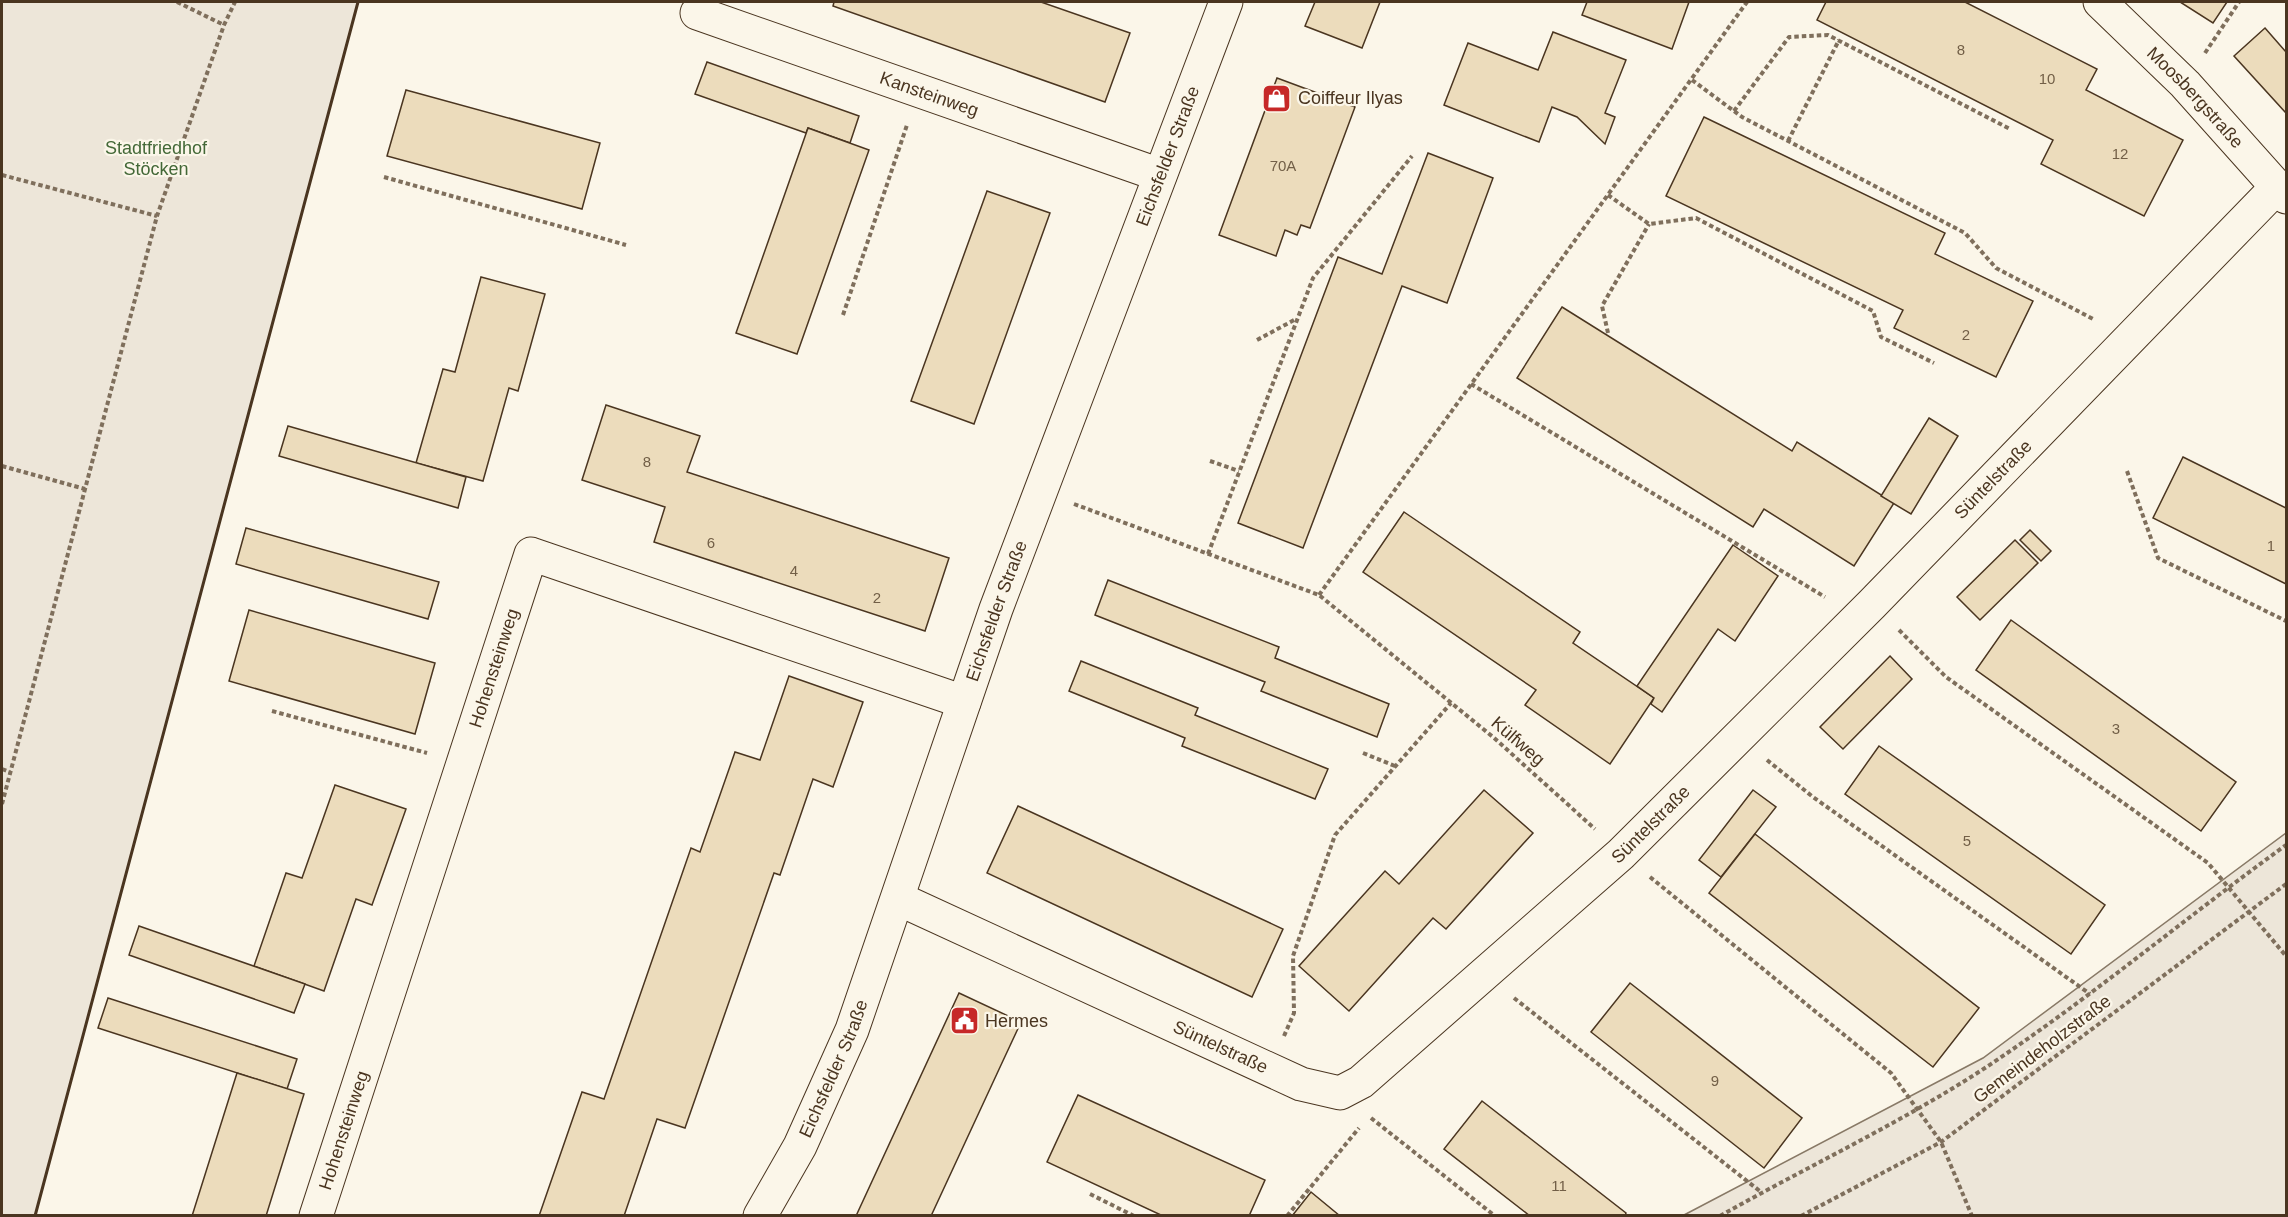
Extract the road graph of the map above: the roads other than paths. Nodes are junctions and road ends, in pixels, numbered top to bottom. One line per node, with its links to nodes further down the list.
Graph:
1 (1227, 2): 4 (street, Eichsfelder Straße)
2 (2100, 2): 5 (street, Moosbergstraße)
3 (698, 13): 4 (street, Kansteinweg)
4 (1160, 175): 6 (street, Eichsfelder Straße)
5 (2282, 192): 7 (street, Süntelstraße)
6 (964, 702): 7 (street, Eichsfelder Straße); 8 (street, Hohensteinweg)
7 (899, 899): 9 (street, Eichsfelder Straße)
8 (316, 1215)
9 (760, 1215)

